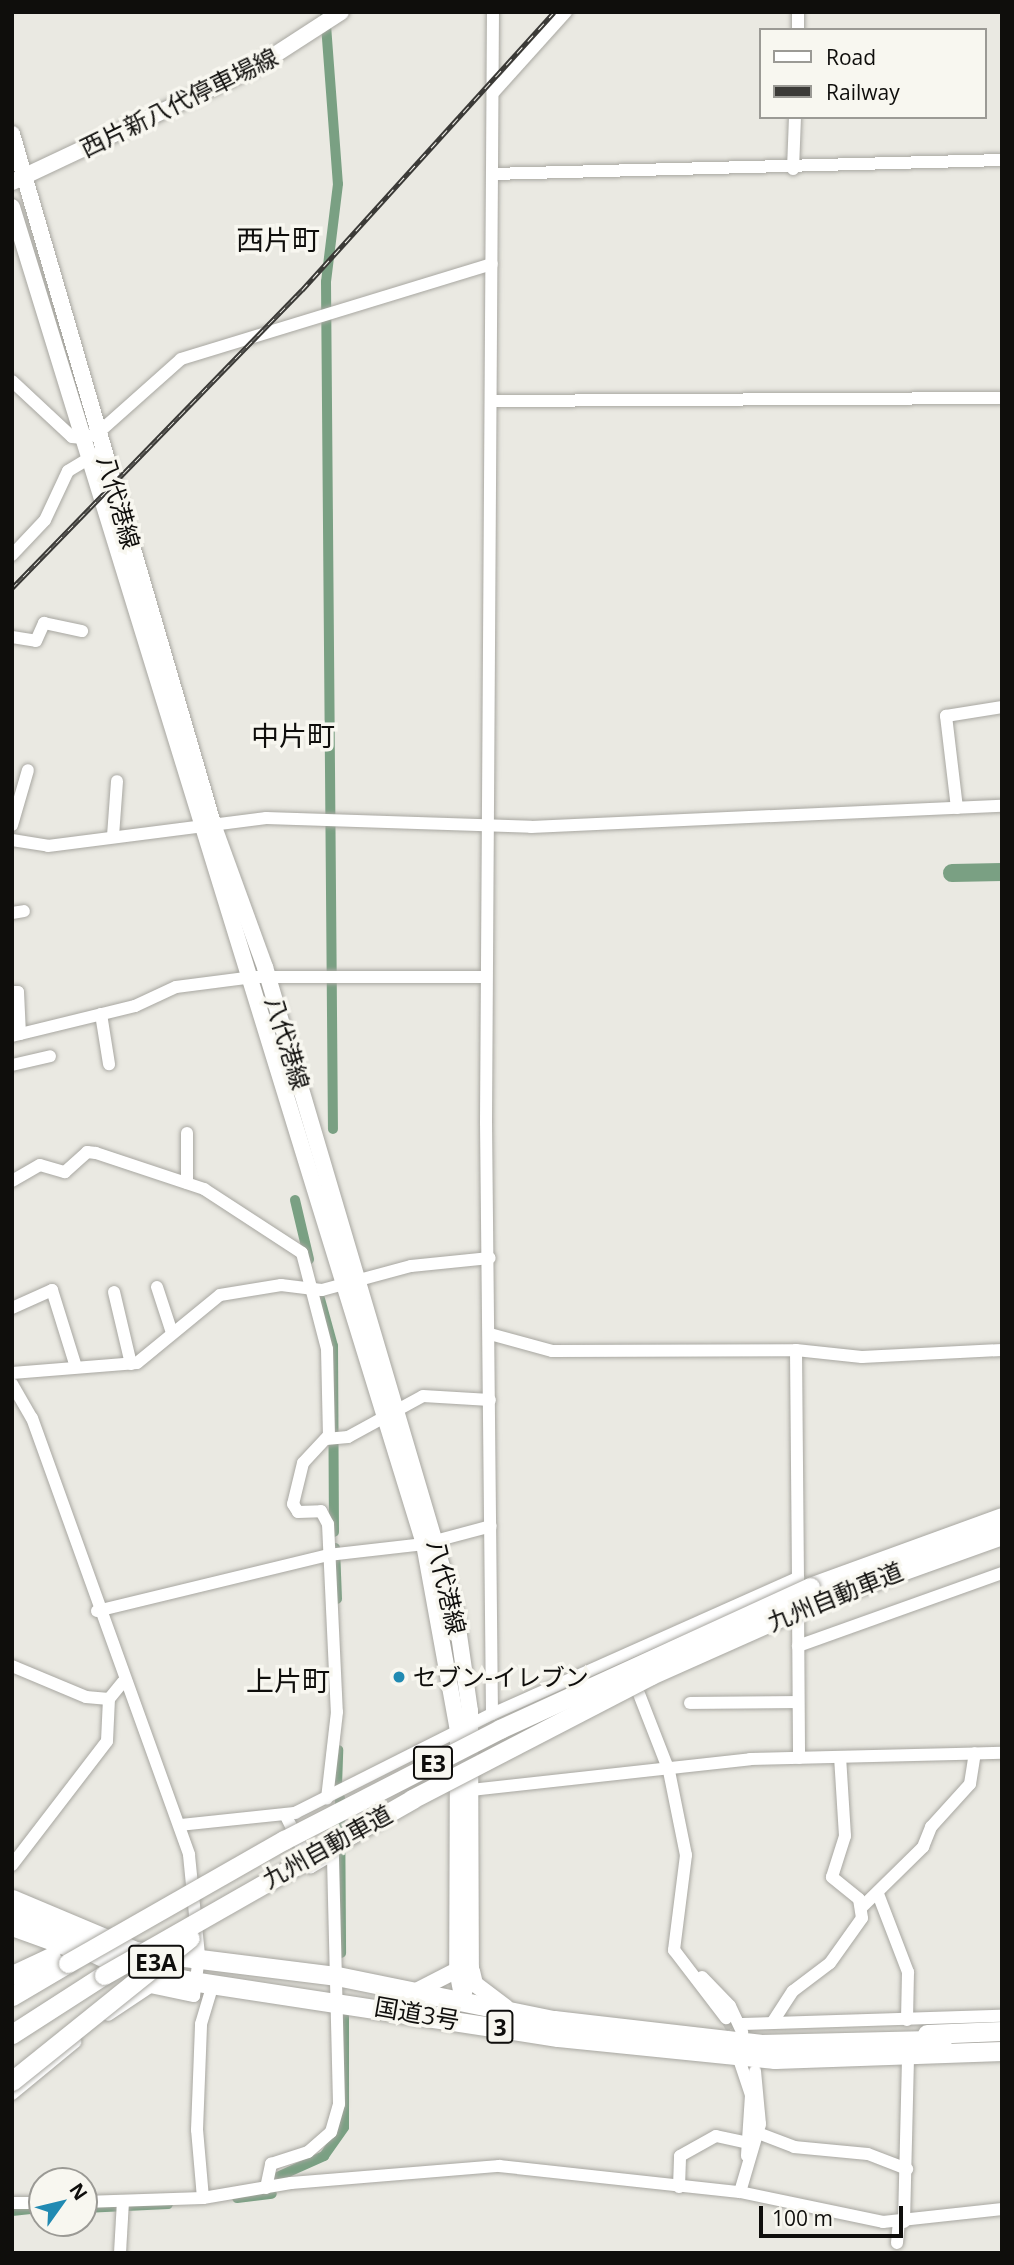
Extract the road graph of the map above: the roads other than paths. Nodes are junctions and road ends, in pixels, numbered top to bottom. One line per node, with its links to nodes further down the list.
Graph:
1 (341, 12): 10 (main road, 西片新八代停車場線)
2 (493, 12): 4 (street)
3 (566, 12): 4 (street)
4 (493, 93): 9 (street)
5 (795, 119): 8 (street)
6 (12, 134): 10 (main road, 八代港線)
7 (1002, 160): 8 (street)
8 (793, 169): 9 (street)
9 (492, 174): 12 (street)
10 (19, 180): 16 (main road, 八代港線)
11 (12, 207): 16 (main road, 八代港線)
12 (492, 264): 15 (street); 16 (street)
13 (12, 381): 16 (street)
14 (1002, 398): 15 (street)
15 (491, 401): 27 (street)
16 (94, 439): 17 (main road, 八代港線); 28 (main road, 八代港線)
17 (90, 459): 18 (street); 28 (main road, 八代港線)
18 (12, 555)
19 (82, 631): 20 (street)
20 (12, 637)
21 (1002, 707): 25 (street)
22 (28, 770): 26 (street)
23 (117, 781): 29 (street)
24 (1002, 806): 25 (street)
25 (957, 808): 27 (street)
26 (12, 825)
27 (487, 825): 28 (street); 32 (street)
28 (208, 828): 29 (street); 31 (main road, 八代港線)
29 (113, 836): 30 (street)
30 (12, 839)
31 (260, 977): 32 (street); 34 (street); 43 (main road, 八代港線)
32 (486, 977): 42 (street)
33 (12, 992): 35 (street)
34 (101, 1014): 35 (street); 38 (street)
35 (16, 1035)
36 (50, 1056): 37 (street)
37 (12, 1065)
38 (109, 1065)
39 (187, 1133): 41 (street)
40 (12, 1181): 41 (street)
41 (187, 1183): 45 (street)
42 (490, 1258): 43 (street); 49 (street)
43 (352, 1282): 45 (street); 57 (main road, 八代港線)
44 (157, 1287): 48 (street)
45 (315, 1288): 48 (street); 58 (street)
46 (114, 1292): 53 (street)
47 (12, 1308): 52 (street)
48 (172, 1333): 53 (street)
49 (490, 1334): 50 (street); 56 (street)
50 (796, 1350): 51 (street); 65 (street)
51 (1002, 1350)
52 (75, 1364): 53 (street); 54 (street)
53 (131, 1364)
54 (12, 1373)
55 (12, 1384): 66 (street)
56 (490, 1400): 57 (street); 60 (street)
57 (392, 1413): 58 (street); 62 (main road, 八代港線)
58 (326, 1439): 63 (street)
59 (1002, 1517): 65 (highway, 九州自動車道 / E3)
60 (491, 1526): 62 (street); 74 (street)
61 (1002, 1535): 65 (highway, 九州自動車道 / E3)
62 (430, 1542): 63 (street); 75 (main road, 八代港線)
63 (328, 1555): 66 (street); 82 (street)
64 (1002, 1573): 67 (street)
65 (808, 1589): 67 (street); 68 (street); 85 (highway, 九州自動車道 / E3, bridge); 94 (highway, 九州自動車道 / E3, bridge)
66 (97, 1611): 70 (street)
67 (798, 1646): 72 (street)
68 (623, 1657): 74 (street); 80 (street)
69 (12, 1666): 71 (street)
70 (123, 1682): 71 (street); 84 (street)
71 (109, 1699): 86 (street)
72 (796, 1702): 73 (street); 79 (street)
73 (690, 1703)
74 (492, 1714): 75 (street)
75 (464, 1728): 81 (main road, 八代港線); 82 (street); 95 (main road, 八代港線)
76 (975, 1753): 77 (street); 78 (street); 87 (street)
77 (1002, 1753)
78 (840, 1757): 79 (street); 89 (street)
79 (799, 1758): 80 (street)
80 (669, 1771): 81 (street); 92 (street)
81 (471, 1790): 95 (main road, 八代港線)
82 (327, 1798): 83 (street)
83 (286, 1816): 84 (street); 97 (street)
84 (180, 1825): 93 (street)
85 (309, 1856): 111 (highway, 九州自動車道 / E3, bridge); 119 (highway, E3A, bridge)
86 (12, 1865)
87 (878, 1894): 89 (street); 107 (street)
88 (12, 1899): 93 (highway, 国道3号 / 3)
89 (863, 1906): 108 (street)
90 (12, 1914): 98 (highway, 国道3号 / 3)
91 (12, 1930): 98 (street)
92 (674, 1950): 106 (street); 113 (street)
93 (199, 1956): 97 (highway, 国道3号 / 3); 98 (street)
94 (60, 1960): 96 (highway); 100 (highway, 九州自動車道 / E3)
95 (464, 1969): 99 (main road); 102 (main road, 八代港線); 103 (main road)
96 (12, 1975)
97 (337, 1976): 99 (highway, 国道3号 / 3); 101 (street)
98 (198, 1982): 101 (highway, 国道3号 / 3); 120 (street); 128 (street)
99 (416, 1991): 102 (highway, 国道3号 / 3)
100 (12, 1996)
101 (336, 1999): 105 (highway, 国道3号 / 3); 126 (street)
102 (462, 1999): 103 (highway, 国道3号 / 3); 105 (main road); 109 (main road)
103 (506, 2007): 113 (highway, 国道3号 / 3)
104 (1002, 2016): 107 (street)
105 (436, 2018): 109 (highway, 国道3号 / 3)
106 (726, 2018)
107 (907, 2020): 108 (street)
108 (772, 2023): 113 (street)
109 (509, 2028): 113 (highway, 国道3号 / 3)
110 (1002, 2031): 113 (highway)
111 (12, 2034)
112 (1002, 2039): 113 (highway, 国道3号 / 3)
113 (744, 2041): 116 (highway, 国道3号 / 3); 122 (street)
114 (1002, 2051): 116 (highway, 国道3号 / 3)
115 (1002, 2057): 117 (highway)
116 (864, 2058): 117 (highway)
117 (908, 2058): 124 (street)
118 (755, 2071): 121 (street)
119 (12, 2081)
120 (12, 2094)
121 (758, 2133): 123 (street); 124 (street)
122 (744, 2142): 123 (street); 125 (street)
123 (747, 2156): 127 (street)
124 (907, 2169): 132 (street)
125 (679, 2187): 126 (street); 127 (street)
126 (266, 2188): 128 (street)
127 (740, 2192): 132 (street)
128 (203, 2198): 129 (street)
129 (123, 2201): 130 (street); 134 (street)
130 (98, 2202)
131 (1002, 2209): 132 (street)
132 (900, 2223): 133 (street)
133 (897, 2243)
134 (120, 2253)

